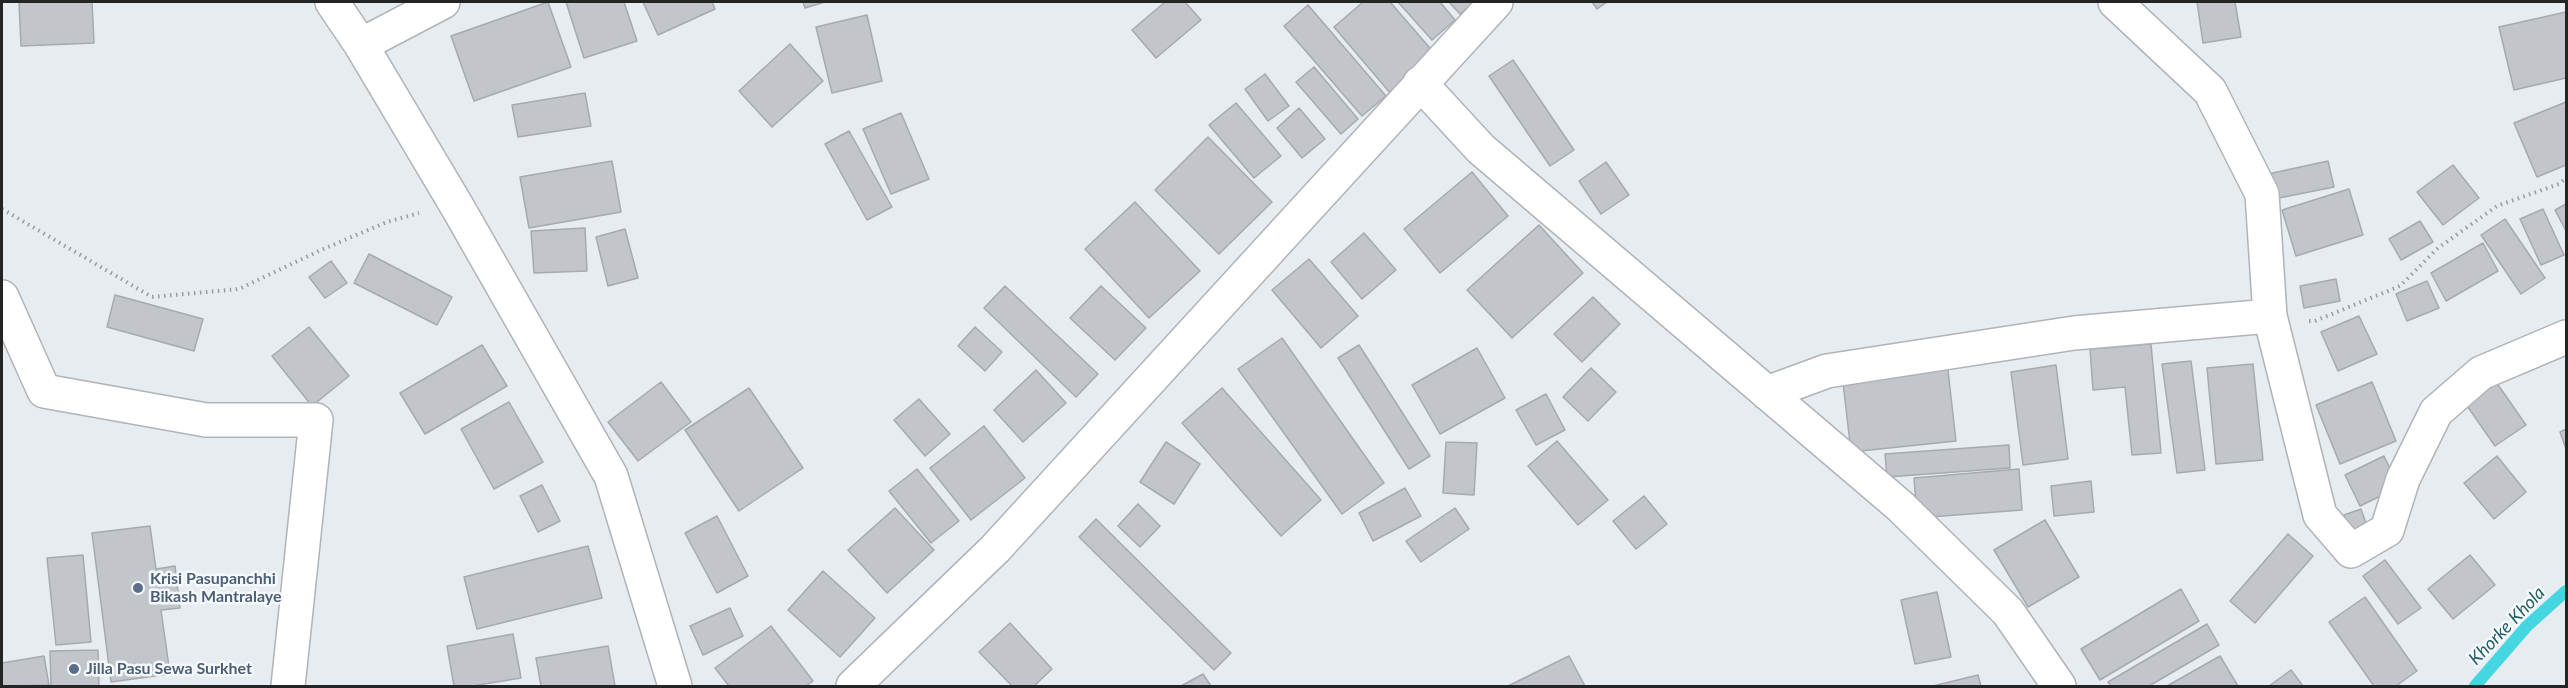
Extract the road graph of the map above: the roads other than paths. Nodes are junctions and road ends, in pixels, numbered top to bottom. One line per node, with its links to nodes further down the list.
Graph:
1 (332, 2): 5 (main road)
2 (443, 2): 5 (main road)
3 (1496, 2): 6 (main road)
4 (2115, 2): 8 (main road)
5 (362, 45): 12 (main road)
6 (1420, 83): 10 (main road); 13 (main road)
7 (2, 297): 11 (main road)
8 (2270, 316): 9 (main road); 10 (main road)
9 (2566, 337)
10 (1767, 393): 14 (main road)
11 (288, 687)
12 (675, 687)
13 (853, 687)
14 (2059, 687)

